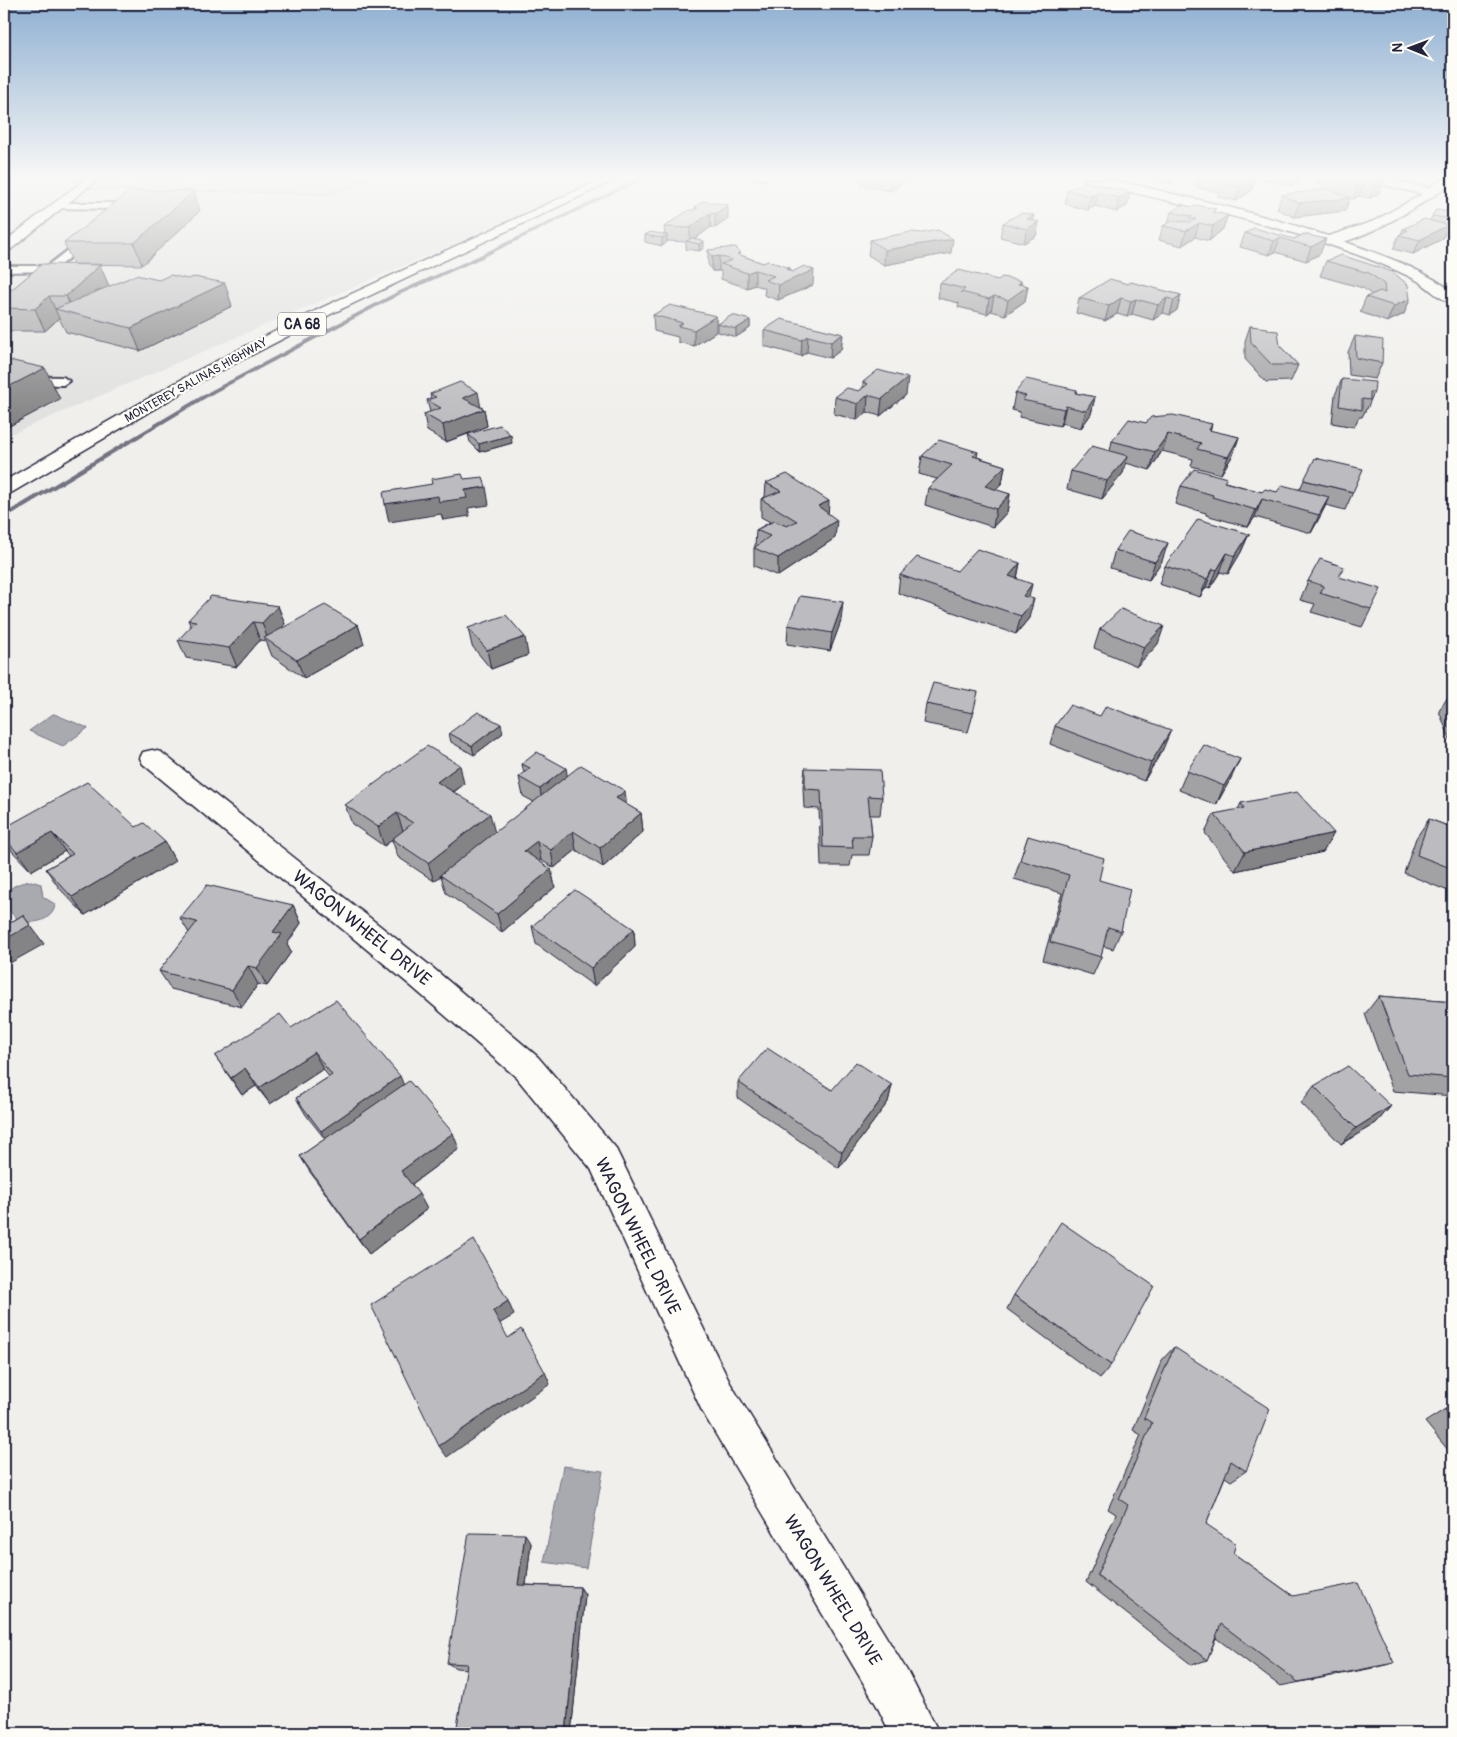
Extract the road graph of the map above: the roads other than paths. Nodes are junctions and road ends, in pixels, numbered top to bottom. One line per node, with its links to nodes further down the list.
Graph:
1 (61, 260): 4 (lane)
2 (436, 260): 8 (main road, MONTEREY SALINAS HIGHWAY / CA 68)
3 (1380, 260): 5 (main road)
4 (4, 269)
5 (1453, 299)
6 (4, 380): 7 (lane)
7 (63, 381)
8 (4, 489)
9 (152, 758): 10 (main road, WAGON WHEEL DRIVE)
10 (915, 1733)

